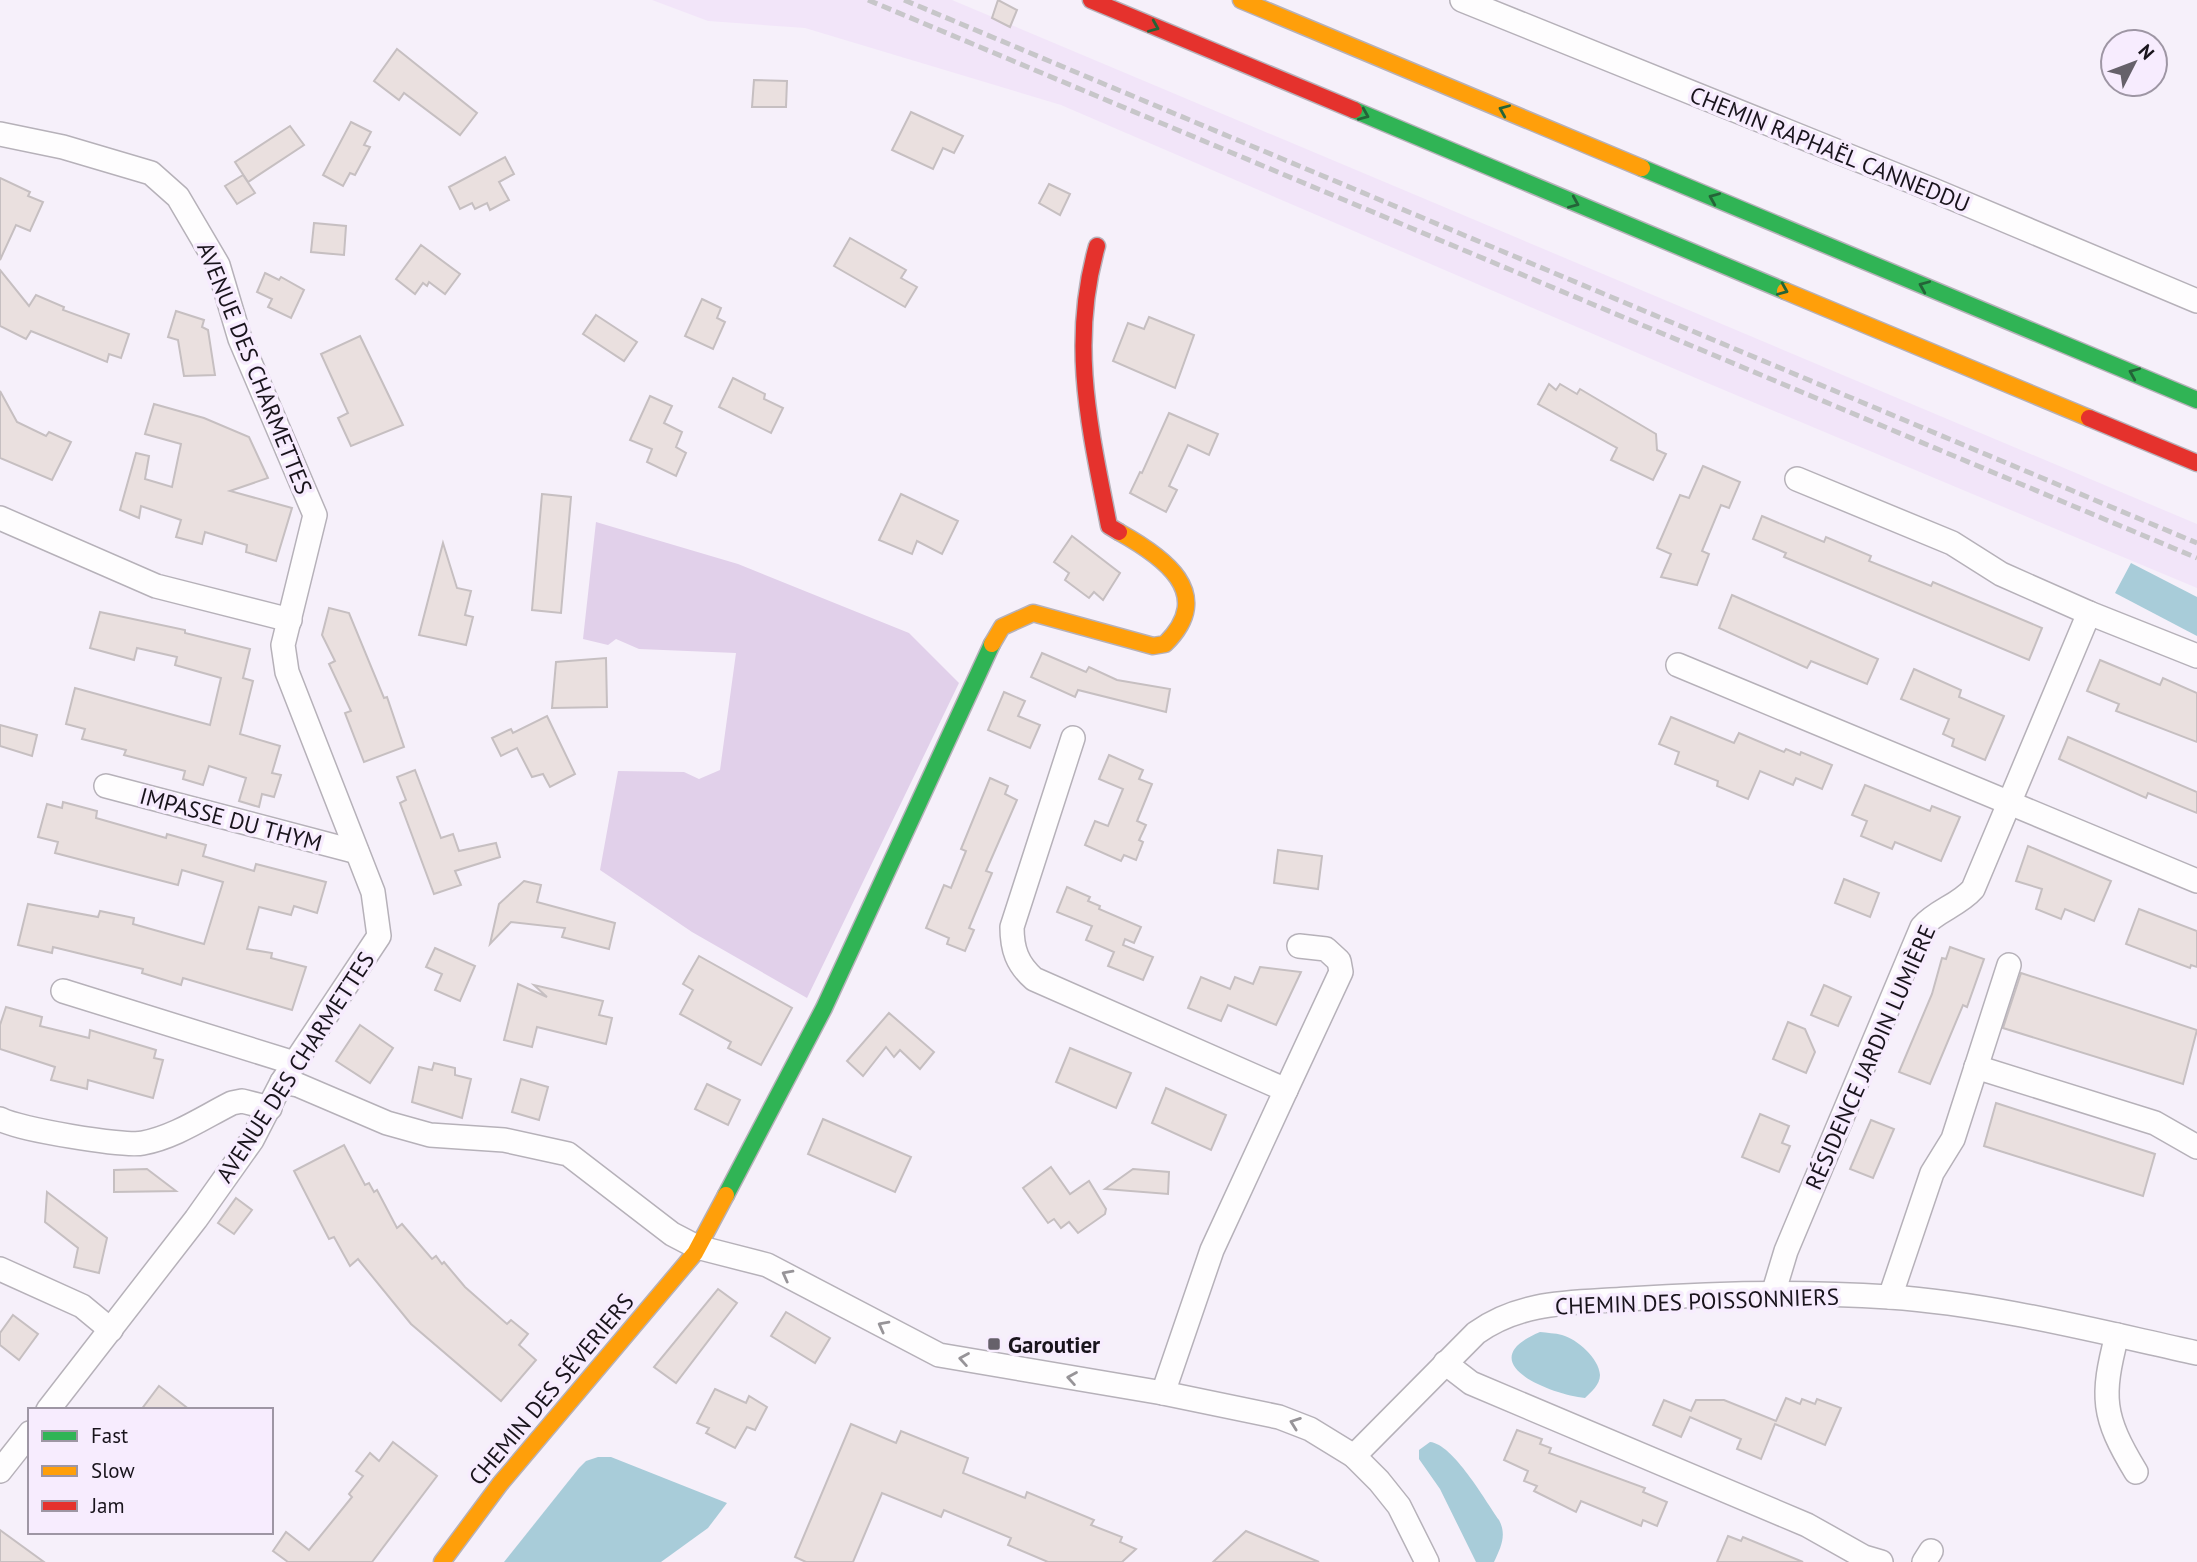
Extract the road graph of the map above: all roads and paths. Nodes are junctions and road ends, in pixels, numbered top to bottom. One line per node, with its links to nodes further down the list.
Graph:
1 (1091, 0): 8 (main road, one-way to 8)
2 (1241, 0): 7 (main road, one-way to 2)
3 (1462, 0): 6 (street, CHEMIN RAPHAËL CANNEDDU)
4 (0, 134): 12 (street, AVENUE DES CHARMETTES)
5 (1097, 246): 29 (main road, CHEMIN DES SÉVERIERS)
6 (2197, 301)
7 (2197, 400)
8 (2197, 463)
9 (1797, 479): 11 (street)
10 (0, 518): 12 (street)
11 (2089, 613): 13 (street); 17 (street, RÉSIDENCE JARDIN LUMIÈRE)
12 (290, 620): 18 (street, AVENUE DES CHARMETTES)
13 (2197, 656)
14 (1678, 665): 17 (street)
15 (1073, 738): 25 (street)
16 (106, 786): 18 (street, IMPASSE DU THYM)
17 (2009, 803): 19 (street); 31 (street, RÉSIDENCE JARDIN LUMIÈRE)
18 (357, 852): 24 (street, AVENUE DES CHARMETTES)
19 (2197, 881)
20 (1299, 946): 25 (street)
21 (2009, 965): 23 (street)
22 (63, 991): 24 (street)
23 (1976, 1067): 28 (street); 32 (street)
24 (288, 1072): 26 (street, AVENUE DES CHARMETTES); 29 (street)
25 (1286, 1090): 37 (street)
26 (270, 1108): 27 (street); 33 (street, AVENUE DES CHARMETTES)
27 (0, 1119)
28 (2197, 1147)
29 (697, 1247): 37 (street, one-way to 29); 43 (main road, CHEMIN DES SÉVERIERS)
30 (0, 1269): 33 (street)
31 (1773, 1294): 32 (street, CHEMIN DES POISSONNIERS); 36 (street, CHEMIN DES POISSONNIERS)
32 (1890, 1297): 34 (street, CHEMIN DES POISSONNIERS)
33 (111, 1330): 38 (street, AVENUE DES CHARMETTES)
34 (2117, 1335): 35 (street, CHEMIN DES POISSONNIERS); 42 (street)
35 (2197, 1353)
36 (1444, 1363): 40 (street, CHEMIN DES POISSONNIERS); 45 (street)
37 (1163, 1393): 40 (street, one-way to 37)
38 (50, 1408)
39 (28, 1436): 41 (street)
40 (1354, 1456): 44 (street)
41 (0, 1471)
42 (2136, 1472)
43 (442, 1562)
44 (1427, 1562)
45 (1881, 1562)

